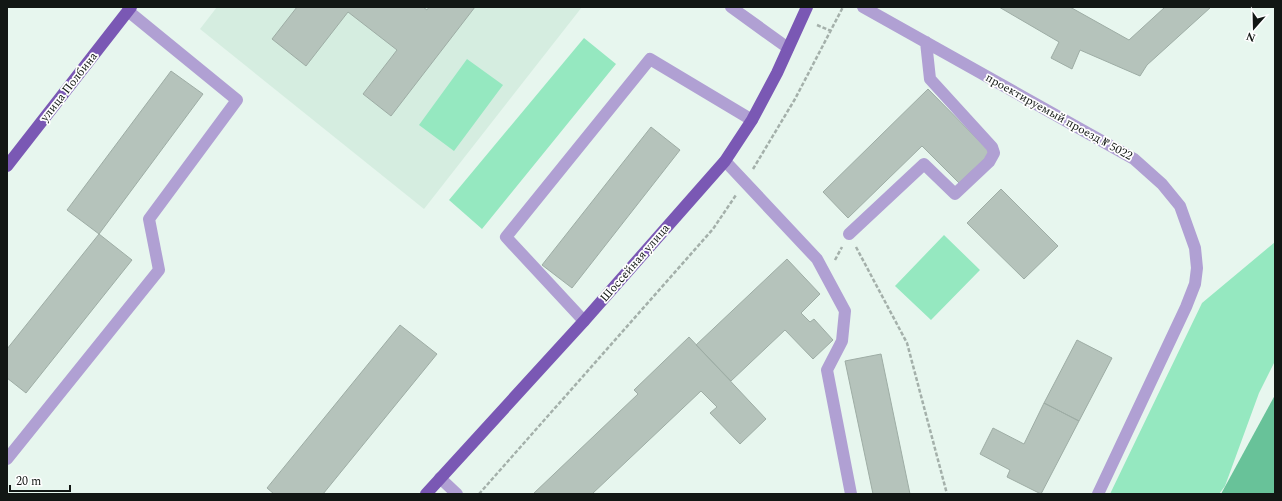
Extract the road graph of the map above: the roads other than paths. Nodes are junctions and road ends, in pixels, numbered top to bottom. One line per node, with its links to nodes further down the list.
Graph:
1 (731, 7): 6 (street)
2 (807, 7): 6 (main road, Шоссейная улица)
3 (863, 7): 5 (street, проектируемый проезд № 5022)
4 (129, 9): 9 (main road, улица Полбина); 12 (street)
5 (926, 42): 10 (street); 17 (street, проектируемый проезд № 5022)
6 (788, 48): 7 (main road, Шоссейная улица)
7 (752, 120): 8 (main road, Шоссейная улица); 11 (street)
8 (725, 161): 11 (main road, Шоссейная улица); 16 (street)
9 (7, 166)
10 (849, 234)
11 (584, 321): 13 (main road, Шоссейная улица)
12 (7, 459)
13 (440, 478): 14 (main road, Шоссейная улица); 15 (street)
14 (426, 494)
15 (457, 494)
16 (851, 494)
17 (1098, 494)

